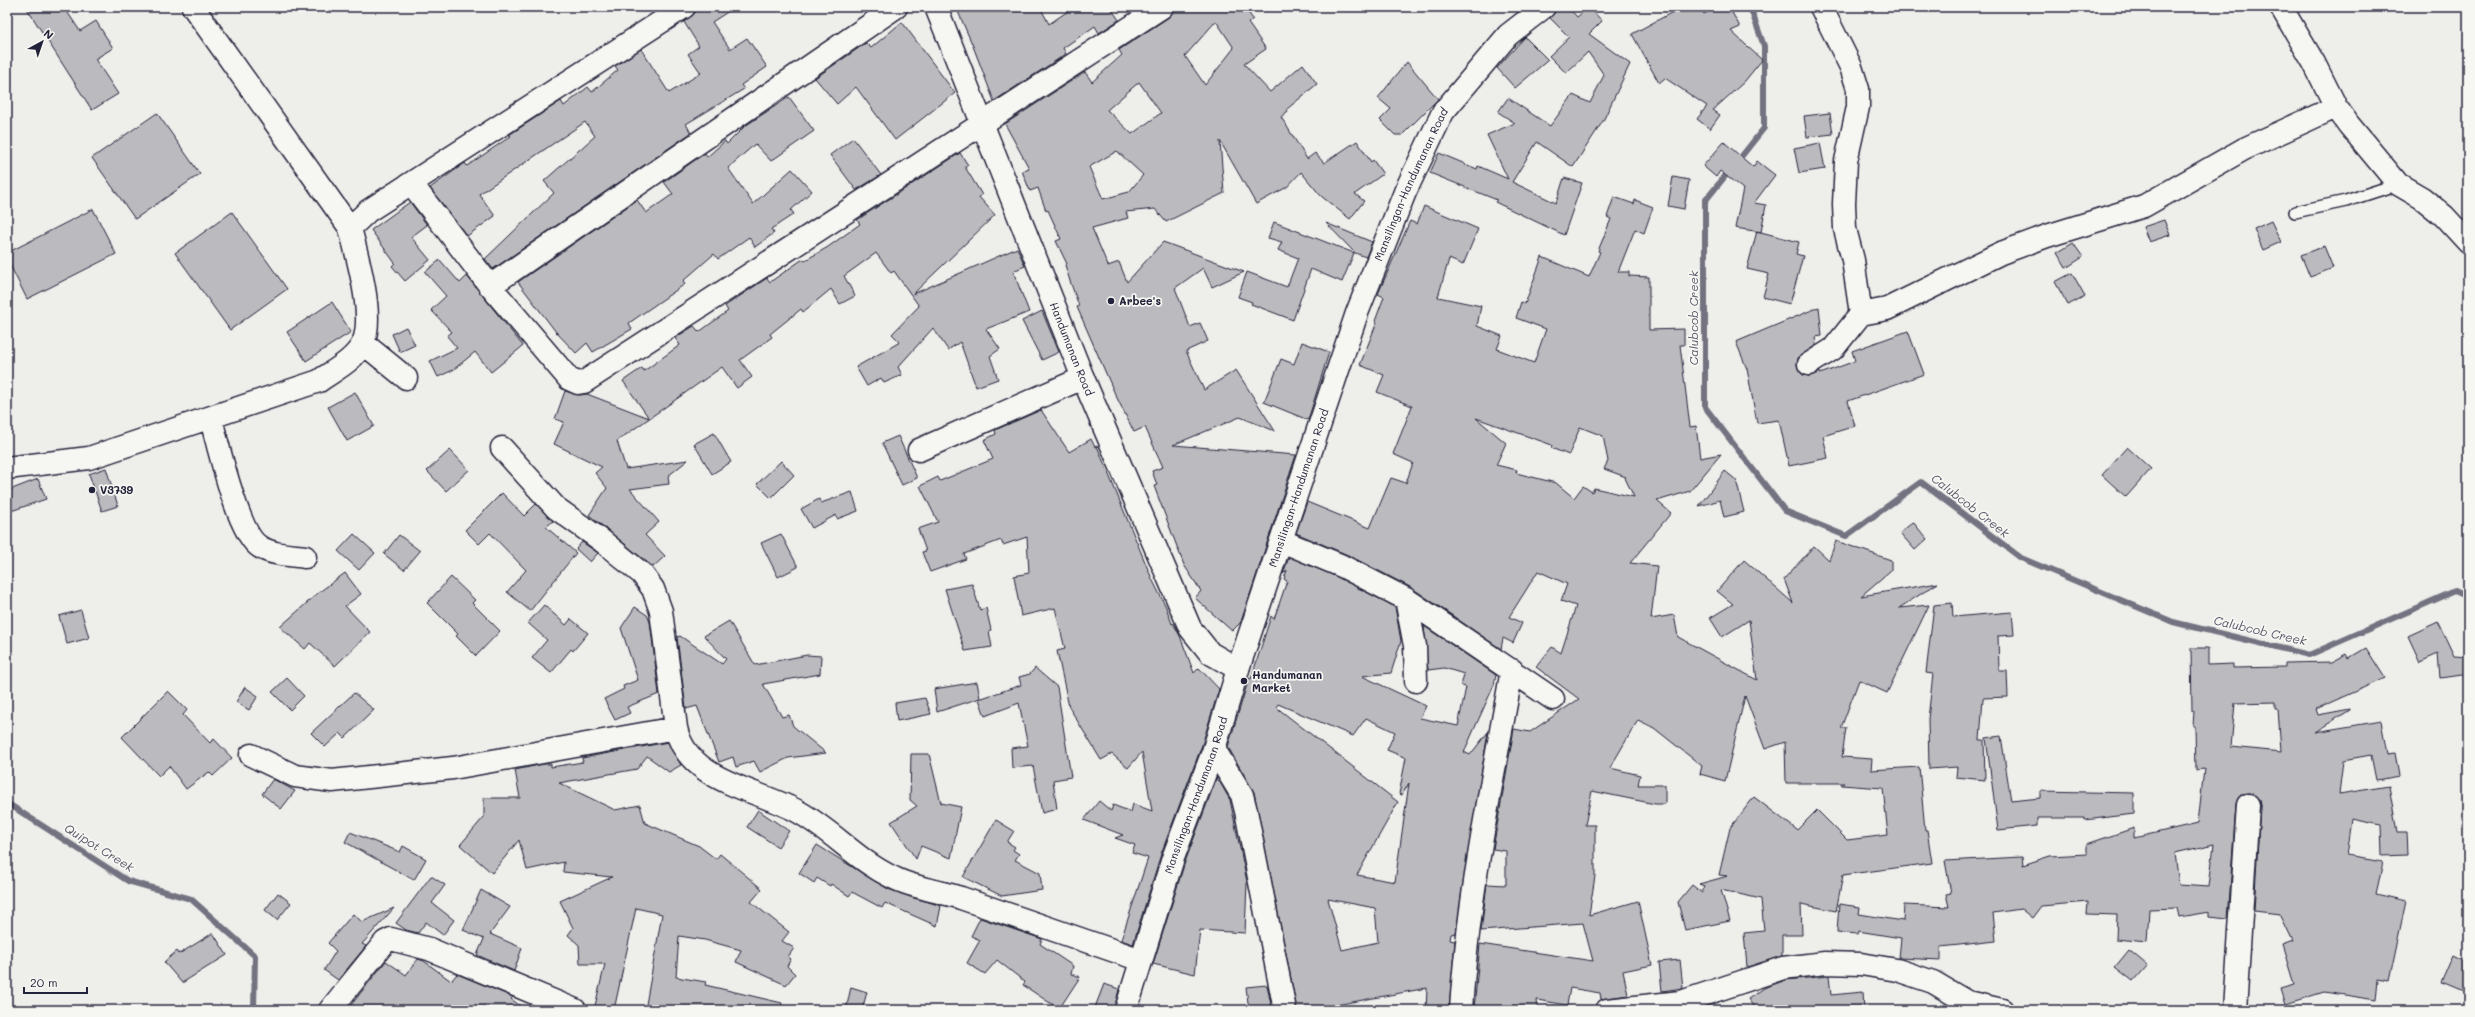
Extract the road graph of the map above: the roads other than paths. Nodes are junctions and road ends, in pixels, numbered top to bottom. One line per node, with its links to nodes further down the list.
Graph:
1 (193, 7): 14 (street)
2 (684, 7): 11 (street)
3 (896, 7): 16 (street)
4 (936, 7): 10 (street, Handumanan Road)
5 (1162, 7): 10 (street)
6 (1544, 7): 26 (street, Mansilingan-Handumanan Road)
7 (1821, 7): 17 (street)
8 (2281, 7): 9 (street)
9 (2336, 107): 12 (street); 17 (street)
10 (982, 123): 16 (street); 21 (street, Handumanan Road)
11 (411, 183): 14 (street); 16 (street)
12 (2398, 184): 13 (lane); 15 (street)
13 (2295, 212)
14 (350, 228): 18 (street)
15 (2468, 242)
16 (490, 286)
17 (1861, 314): 19 (street)
18 (363, 343): 20 (street); 22 (street)
19 (1808, 364)
20 (406, 378)
21 (1083, 378): 24 (street); 29 (street, Handumanan Road)
22 (211, 419): 25 (street); 27 (street)
23 (502, 448): 33 (street)
24 (919, 450)
25 (7, 468)
26 (1282, 541): 28 (street); 29 (street, Mansilingan-Handumanan Road)
27 (305, 557)
28 (1406, 599): 30 (street); 31 (street)
29 (1238, 668): 34 (street, Mansilingan-Handumanan Road)
30 (1512, 670): 32 (street); 42 (street)
31 (1416, 681)
32 (1553, 699)
33 (676, 728): 35 (street); 37 (street)
34 (1214, 750): 37 (street, Mansilingan-Handumanan Road); 41 (street)
35 (251, 755)
36 (2248, 805): 45 (street)
37 (1141, 960): 40 (street, Mansilingan-Handumanan Road)
38 (330, 1010): 39 (street)
39 (575, 1010)
40 (1126, 1010)
41 (1285, 1010)
42 (1461, 1010)
43 (1607, 1010): 44 (street)
44 (2002, 1010)
45 (2235, 1010)

